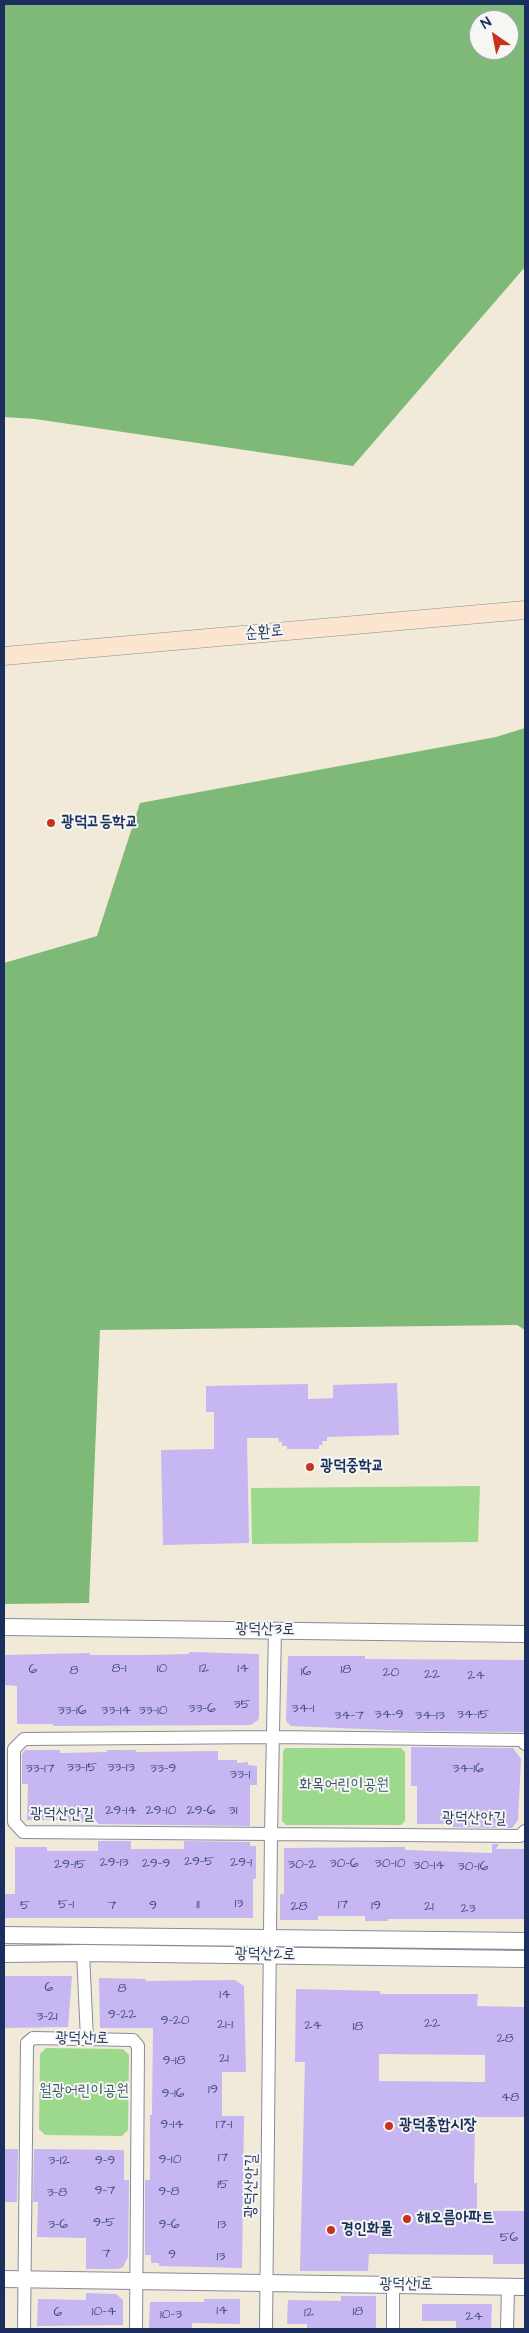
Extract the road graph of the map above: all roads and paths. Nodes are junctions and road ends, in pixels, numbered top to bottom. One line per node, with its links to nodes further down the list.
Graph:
1 (525, 610): 2 (main road, 순환로)
2 (4, 656)
3 (4, 1627): 4 (street, 광덕산3로)
4 (275, 1630): 5 (street, 광덕산3로); 6 (street, 광덕산안길)
5 (525, 1634)
6 (273, 1737): 7 (street, 광덕산안길); 8 (street, 광덕산안길); 10 (street, 광덕산안길)
7 (525, 1744)
8 (9, 1785): 10 (street, 광덕산안길)
9 (525, 1831): 10 (street, 광덕산안길)
10 (270, 1833): 12 (street, 광덕산안길)
11 (4, 1935): 12 (street, 광덕산2로)
12 (270, 1938): 13 (street, 광덕산2로); 16 (street, 광덕산안길)
13 (525, 1941)
14 (83, 1953): 15 (street, 광덕산2로); 16 (street, 광덕산2로); 18 (street)
15 (4, 1954)
16 (270, 1956): 17 (street, 광덕산2로); 22 (street, 광덕산안길)
17 (525, 1960)
18 (87, 2039): 20 (street, 광덕산1로); 21 (street, 광덕산1로)
19 (4, 2279): 20 (street, 광덕산1로)
20 (24, 2279): 21 (street, 광덕산1로); 26 (street, 광덕산1로)
21 (136, 2280): 22 (street, 광덕산1로); 27 (street, 광덕산1로)
22 (267, 2283): 23 (street, 광덕산1로); 28 (street, 광덕산안길)
23 (393, 2285): 24 (street, 광덕산1로); 29 (street)
24 (508, 2287): 25 (street, 광덕산1로); 30 (street)
25 (525, 2287)
26 (24, 2329)
27 (136, 2329)
28 (266, 2329)
29 (393, 2329)
30 (507, 2329)

